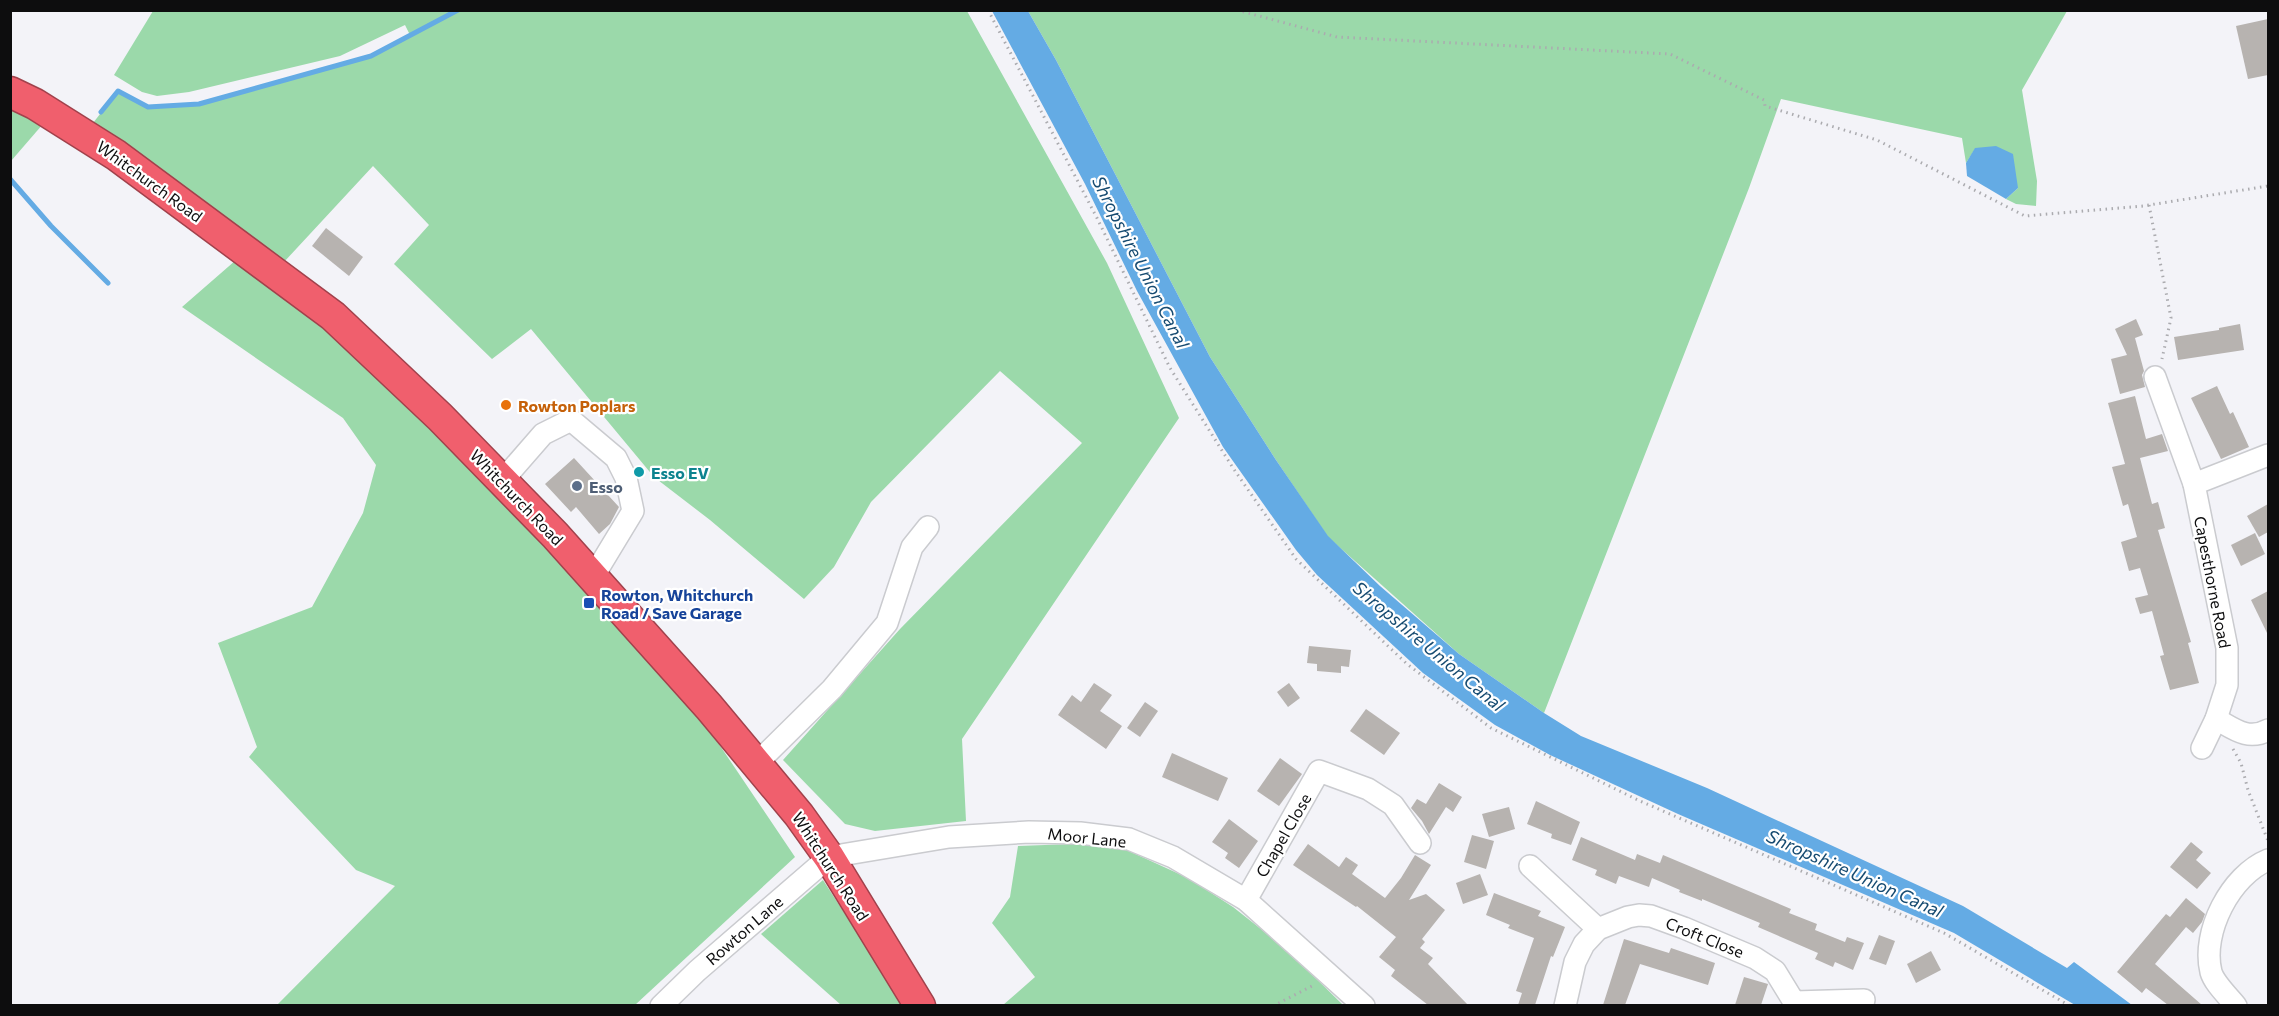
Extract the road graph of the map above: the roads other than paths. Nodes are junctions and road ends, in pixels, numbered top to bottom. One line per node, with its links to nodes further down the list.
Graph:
1 (10, 92): 4 (highway, Whitchurch Road)
2 (2155, 377): 5 (street, Capesthorne Road)
3 (2268, 455): 5 (street)
4 (502, 481): 7 (highway, Whitchurch Road); 7 (street)
5 (2194, 484): 8 (street, Capesthorne Road)
6 (928, 527): 11 (street)
7 (593, 577): 11 (highway, Whitchurch Road)
8 (2216, 719): 9 (street); 10 (street, Capesthorne Road)
9 (2268, 730)
10 (2202, 748)
11 (756, 764): 13 (highway, Whitchurch Road)
12 (1419, 843): 16 (street, Chapel Close)
13 (829, 857): 16 (street, Moor Lane); 20 (street, Rowton Lane); 21 (highway, Whitchurch Road)
14 (2268, 860): 24 (street)
15 (1530, 866): 17 (street)
16 (1246, 900): 22 (street, Moor Lane)
17 (1598, 929): 19 (street, Croft Close); 23 (street)
18 (1864, 1000): 19 (street, Croft Close)
19 (1793, 1004)
20 (661, 1005)
21 (921, 1005)
22 (1364, 1005)
23 (1565, 1005)
24 (2236, 1005)

